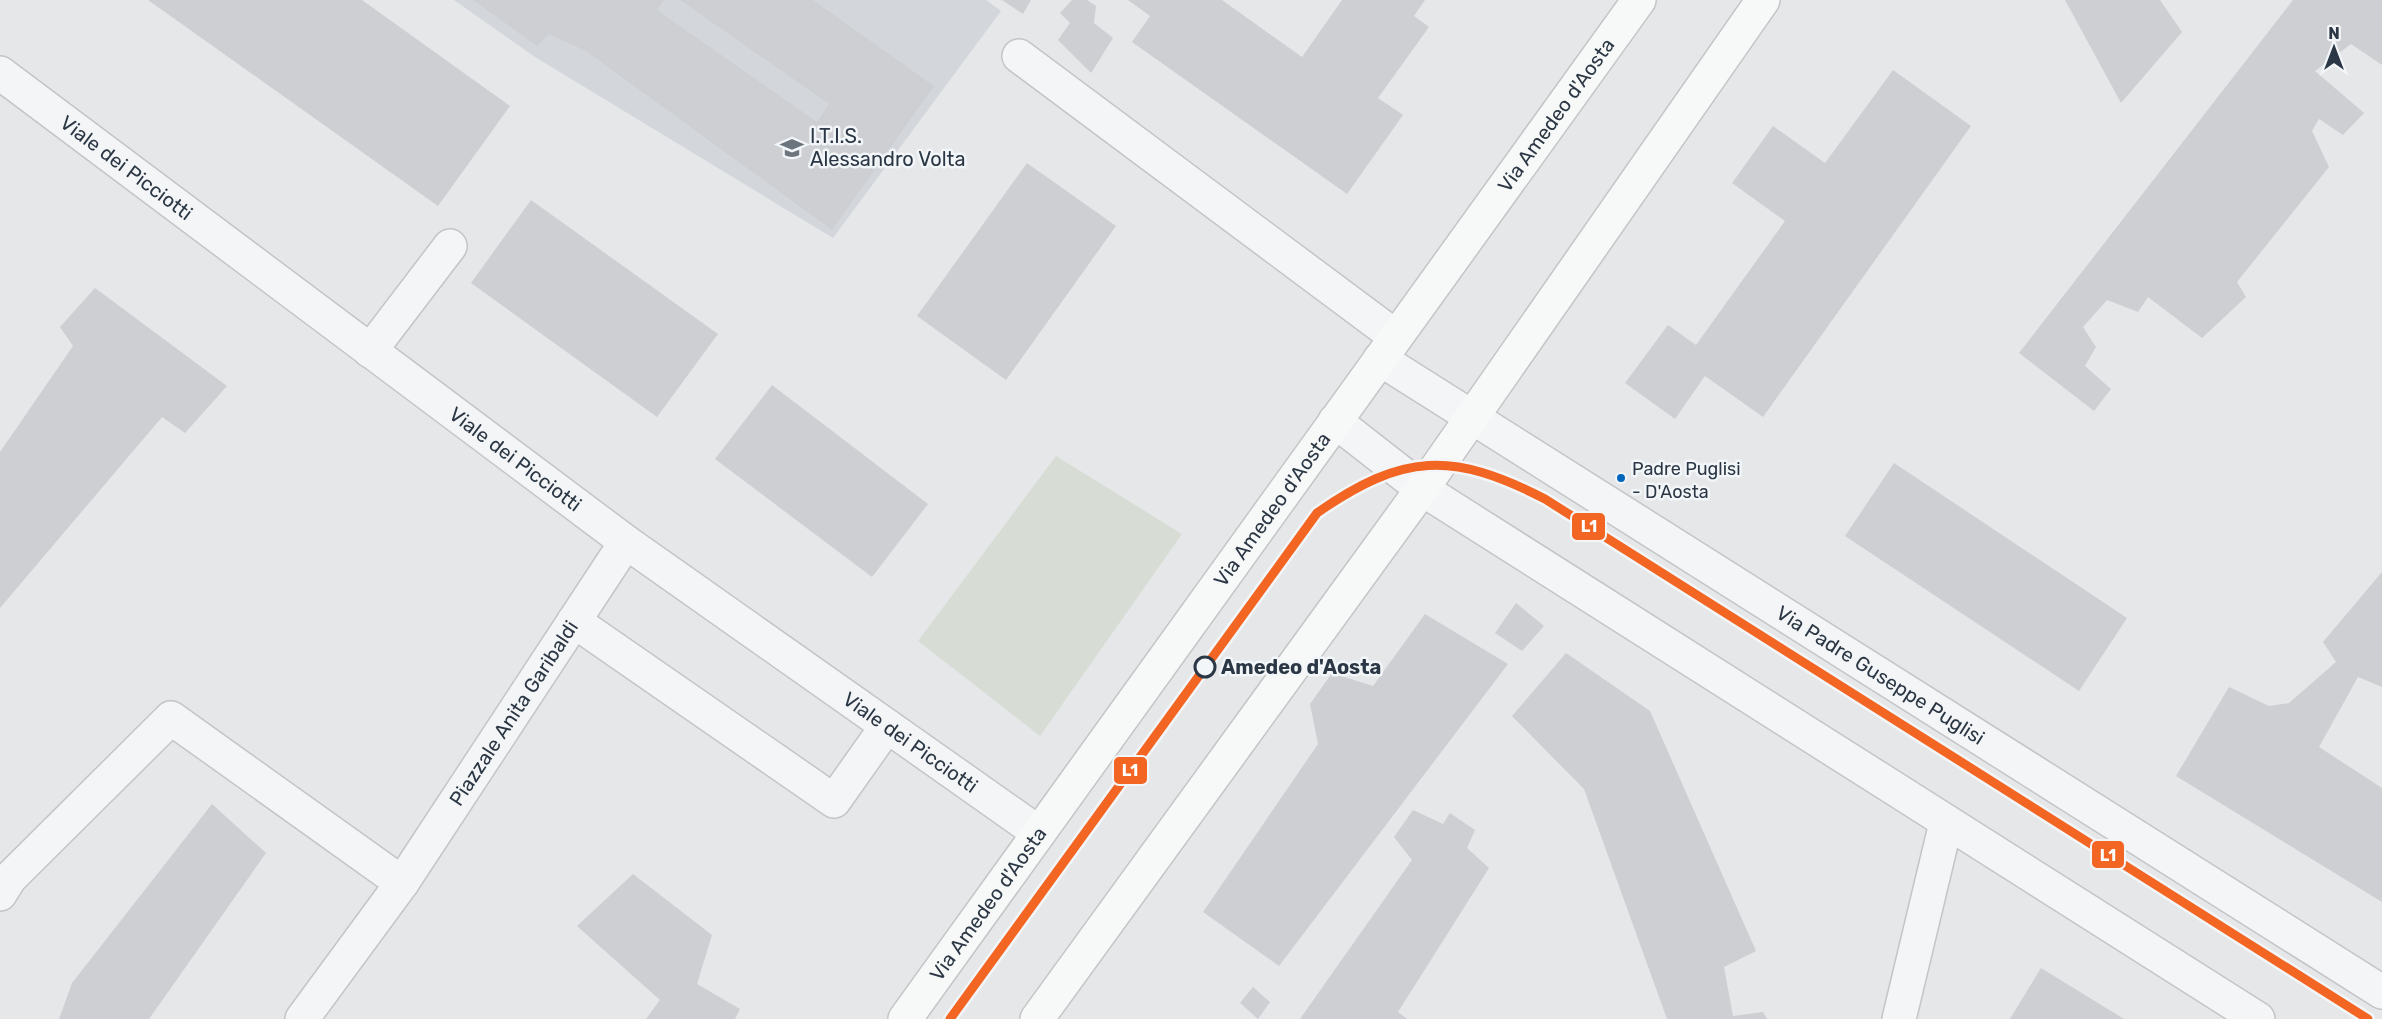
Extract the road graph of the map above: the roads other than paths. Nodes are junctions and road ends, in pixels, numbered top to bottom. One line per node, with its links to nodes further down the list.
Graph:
1 (1639, 0): 6 (street, Via Amedeo d'Aosta)
2 (1763, 0): 8 (street)
3 (1019, 56): 6 (street, Via Padre Guseppe Puglisi)
4 (0, 73): 7 (street, Viale dei Picciotti)
5 (450, 246): 7 (street)
6 (1388, 348): 8 (street, Via Padre Guseppe Puglisi); 9 (street, Via Amedeo d'Aosta)
7 (370, 351): 11 (street, Viale dei Picciotti)
8 (1470, 417): 10 (street); 18 (street, Via Padre Guseppe Puglisi)
9 (1335, 421): 10 (street); 15 (street, Via Amedeo d'Aosta)
10 (1422, 489): 14 (street); 21 (street)
11 (626, 542): 12 (street, Piazzale Anita Garibaldi); 13 (street, Viale dei Picciotti)
12 (574, 621): 13 (street); 16 (street, Piazzale Anita Garibaldi)
13 (887, 726): 15 (street, Viale dei Picciotti)
14 (1946, 823): 22 (street); 23 (street)
15 (1039, 834): 20 (street, Via Amedeo d'Aosta)
16 (402, 884): 17 (street); 19 (street, Piazzale Anita Garibaldi)
17 (0, 894)
18 (2382, 992)
19 (302, 1019)
20 (906, 1019)
21 (1037, 1019)
22 (1899, 1019)
23 (2258, 1019)

